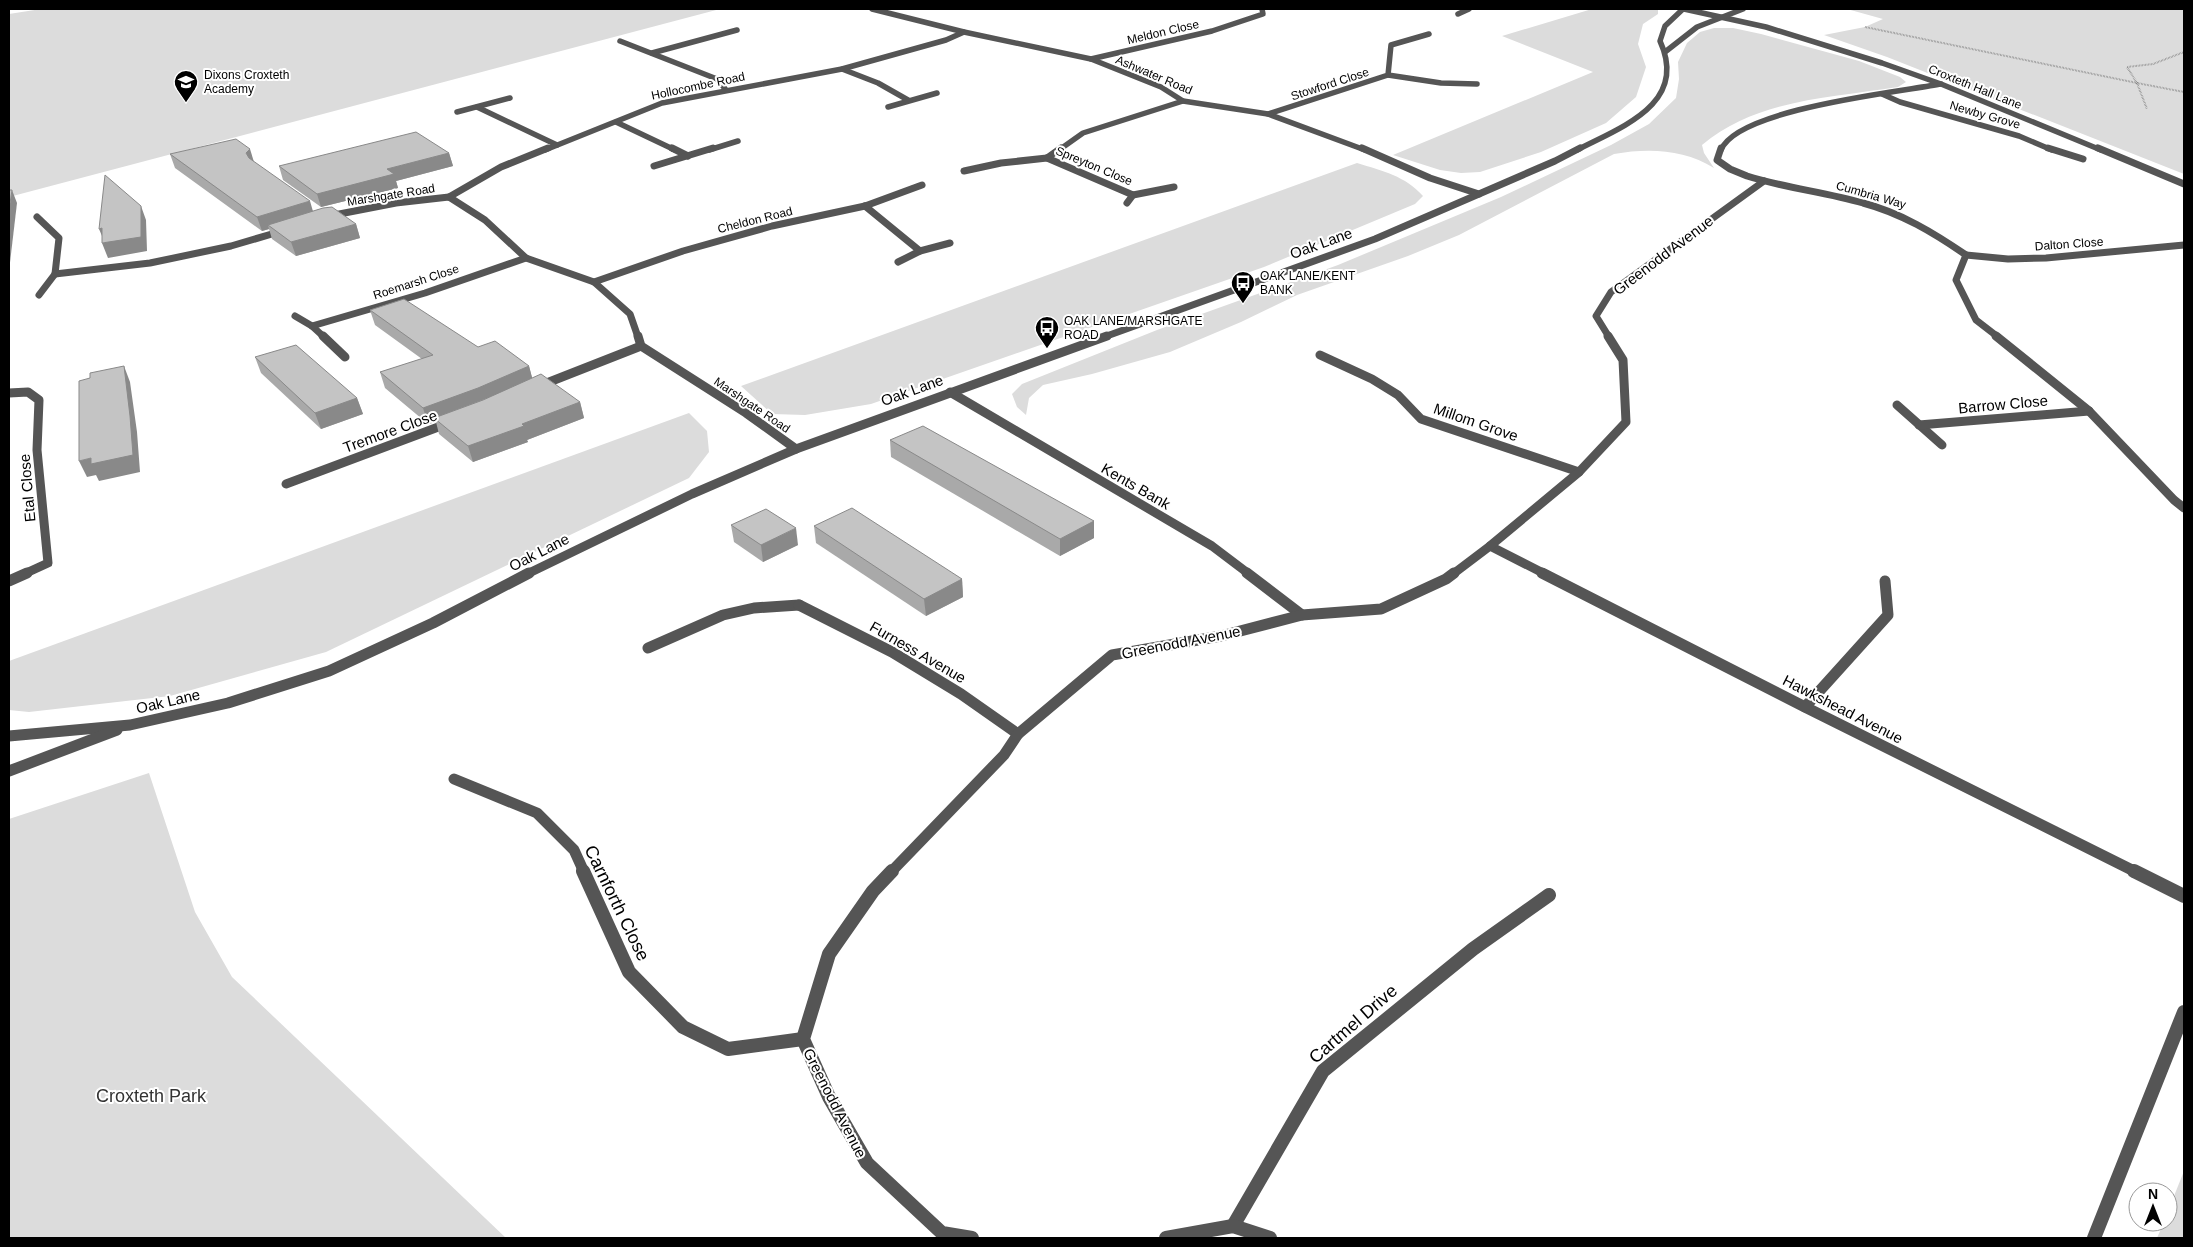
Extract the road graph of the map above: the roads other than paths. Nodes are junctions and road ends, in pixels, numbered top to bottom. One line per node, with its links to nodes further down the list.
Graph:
1 (872, 9): 12 (street, Ashwater Road)
2 (1262, 9): 17 (street, Meldon Close)
3 (1469, 9): 7 (street)
4 (1684, 9): 9 (street, Croxteth Hall Lane); 15 (street, Oak Lane)
5 (1711, 9): 8 (street, Croxteth Hall Lane)
6 (1743, 9): 8 (street)
7 (1458, 14)
8 (1730, 14): 9 (street); 10 (street, Croxteth Hall Lane)
9 (1719, 17): 10 (street, Croxteth Hall Lane); 15 (street)
10 (1753, 23): 21 (street, Croxteth Hall Lane)
11 (737, 30): 16 (street)
12 (964, 32): 17 (street, Ashwater Road); 18 (street, Hollocombe Road)
13 (1429, 34): 19 (street, Stowford Close)
14 (620, 40): 16 (street)
15 (1665, 52): 44 (street, Oak Lane)
16 (652, 53): 22 (street)
17 (1091, 59): 27 (street, Ashwater Road)
18 (842, 70): 22 (street, Hollocombe Road); 26 (street)
19 (1388, 76): 20 (street); 31 (street, Stowford Close)
20 (1477, 84)
21 (1941, 84): 24 (street, Cumbria Way); 41 (street, Croxteth Hall Lane)
22 (726, 90): 32 (street, Hollocombe Road)
23 (937, 93): 26 (street)
24 (1881, 94): 37 (street, Newby Grove); 40 (street, Cumbria Way)
25 (510, 98): 28 (street)
26 (908, 100): 29 (street)
27 (1183, 101): 31 (street, Ashwater Road); 36 (street)
28 (478, 106): 30 (street); 34 (street)
29 (888, 107)
30 (457, 112)
31 (1268, 114): 44 (street, Ashwater Road)
32 (616, 122): 34 (street, Hollocombe Road); 35 (street)
33 (738, 141): 35 (street)
34 (557, 145): 46 (street, Hollocombe Road)
35 (688, 156): 38 (street)
36 (1047, 158): 39 (street); 45 (street, Spreyton Close)
37 (2083, 159)
38 (654, 166)
39 (964, 171)
40 (1764, 181): 57 (street, Cumbria Way); 77 (street, Greenodd Avenue)
41 (2184, 184)
42 (922, 185): 48 (street, Cheldon Road)
43 (1174, 187): 45 (street, Spreyton Close)
44 (1479, 194): 69 (street, Oak Lane)
45 (1133, 195): 47 (street, Spreyton Close)
46 (449, 197): 49 (street, Marshgate Road); 58 (street, Marshgate Road)
47 (1127, 203)
48 (865, 206): 55 (street); 61 (street, Cheldon Road)
49 (318, 212)
50 (37, 216): 60 (street)
51 (288, 229): 60 (street)
52 (950, 243): 55 (street)
53 (2184, 245): 54 (street, Dalton Close)
54 (2174, 247): 56 (street); 57 (street, Dalton Close)
55 (920, 251): 59 (street)
56 (2184, 252)
57 (1966, 255): 72 (street)
58 (526, 258): 61 (street, Marshgate Road); 64 (street, Roemarsh Close)
59 (898, 262)
60 (55, 274): 62 (street)
61 (594, 282): 65 (street, Marshgate Road)
62 (39, 295)
63 (295, 316): 64 (street)
64 (312, 326): 67 (street)
65 (641, 346): 68 (street); 76 (street, Marshgate Road)
66 (1320, 355): 77 (street, Millom Grove)
67 (345, 357)
68 (529, 390)
69 (950, 392): 76 (street, Oak Lane); 83 (street, Kents Bank)
70 (9, 393): 81 (street, Etal Close)
71 (1897, 405): 74 (street)
72 (2090, 411): 74 (street, Barrow Close); 79 (street)
73 (458, 420): 78 (street, Tremore Close)
74 (1919, 425): 75 (street)
75 (1942, 445)
76 (796, 449): 86 (street, Oak Lane)
77 (1579, 472): 80 (street, Greenodd Avenue)
78 (286, 484)
79 (2184, 508)
80 (1490, 546): 83 (street, Greenodd Avenue); 85 (street, Hawkshead Avenue)
81 (9, 581)
82 (1885, 581): 85 (street)
83 (1302, 615): 87 (street, Greenodd Avenue)
84 (648, 648): 87 (street, Furness Avenue)
85 (1805, 707): 92 (street, Hawkshead Avenue)
86 (130, 725): 88 (street, Oak Lane); 89 (street, Oak Lane)
87 (1018, 734): 94 (street, Greenodd Avenue)
88 (9, 736)
89 (9, 771)
90 (454, 779): 94 (street, Carnforth Close)
91 (1549, 895): 95 (street, Cartmel Drive)
92 (2184, 896)
93 (2184, 1012): 99 (street)
94 (802, 1039): 96 (street, Greenodd Avenue)
95 (1232, 1226): 97 (street); 98 (street)
96 (972, 1238)
97 (1166, 1238)
98 (1270, 1238)
99 (2094, 1238)

